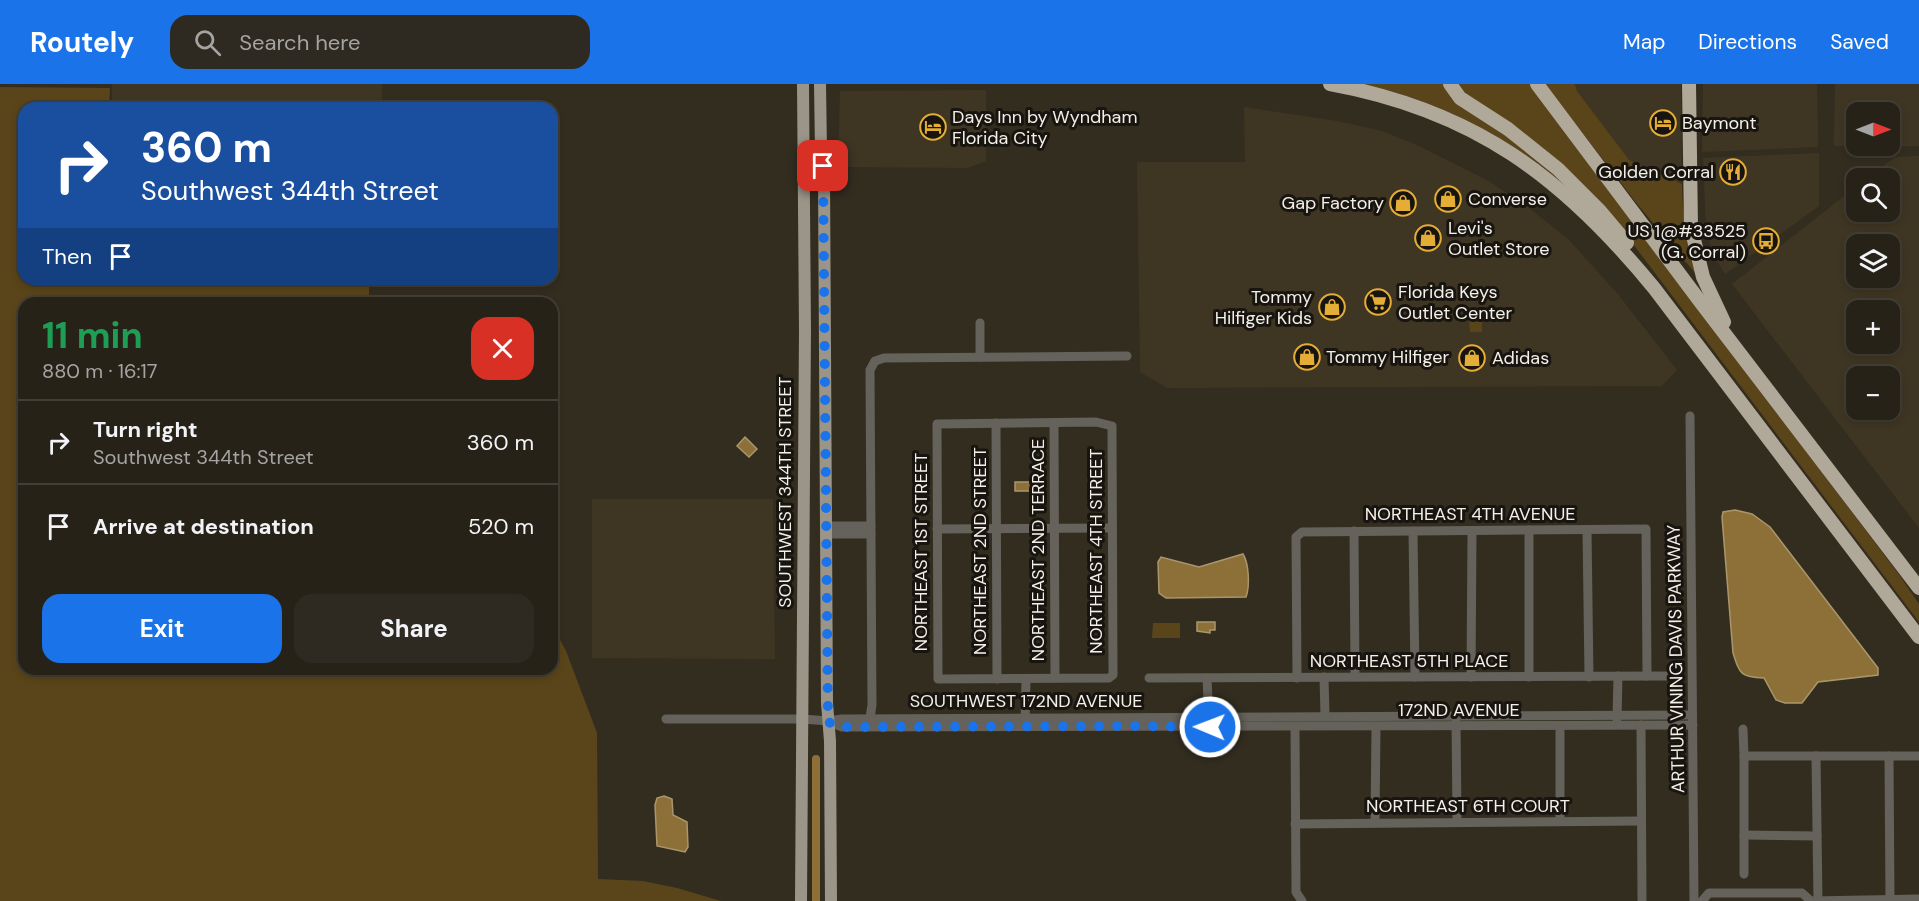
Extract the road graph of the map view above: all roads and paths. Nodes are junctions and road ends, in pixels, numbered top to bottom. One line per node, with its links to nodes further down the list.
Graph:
1 (803, 84): 10 (main road, SOUTHWEST 344TH STREET)
2 (820, 84): 9 (main road)
3 (1330, 84): 7 (highway)
4 (1450, 84): 7 (highway)
5 (1538, 85): 11 (highway)
6 (1691, 88): 11 (highway)
7 (1661, 298): 29 (highway)
8 (980, 323): 13 (street)
9 (825, 329): 10 (main road); 21 (main road)
10 (805, 330): 50 (main road, SOUTHWEST 344TH STREET)
11 (1732, 344): 28 (highway)
12 (1127, 356): 13 (street)
13 (980, 357): 22 (street)
14 (1690, 416): 45 (street, ARTHUR VINING DAVIS PARKWAY)
15 (996, 423): 16 (street); 19 (street, NORTHEAST 1ST STREET); 20 (street, NORTHEAST 2ND STREET)
16 (1054, 423): 17 (street, NORTHEAST 2ND TERRACE); 18 (street, NORTHEAST 4TH STREET)
17 (1054, 528): 18 (street); 20 (street); 40 (street, NORTHEAST 2ND TERRACE)
18 (1112, 528): 40 (street, NORTHEAST 4TH STREET)
19 (937, 529): 20 (street); 44 (street, NORTHEAST 1ST STREET)
20 (996, 529): 44 (street, NORTHEAST 2ND STREET)
21 (826, 530): 22 (street); 52 (main road)
22 (871, 530): 48 (street)
23 (1529, 530): 24 (street, NORTHEAST 4TH AVENUE); 27 (street, NORTHEAST 4TH AVENUE); 38 (street)
24 (1587, 530): 31 (street); 33 (street, NORTHEAST 4TH AVENUE)
25 (1354, 531): 26 (street, NORTHEAST 4TH AVENUE); 30 (street); 43 (street, NORTHEAST 4TH AVENUE)
26 (1413, 531): 27 (street, NORTHEAST 4TH AVENUE); 36 (street)
27 (1472, 531): 37 (street)
28 (1919, 588)
29 (1919, 637)
30 (1355, 676): 35 (street, NORTHEAST 5TH PLACE); 36 (street, NORTHEAST 5TH PLACE)
31 (1589, 676): 32 (street, NORTHEAST 5TH PLACE); 38 (street, NORTHEAST 5TH PLACE)
32 (1618, 676): 33 (street, NORTHEAST 5TH PLACE); 51 (street)
33 (1647, 676): 34 (street, NORTHEAST 5TH PLACE)
34 (1669, 676)
35 (1324, 677): 43 (street, NORTHEAST 5TH PLACE); 46 (street)
36 (1415, 677): 37 (street, NORTHEAST 5TH PLACE)
37 (1471, 677): 38 (street, NORTHEAST 5TH PLACE)
38 (1529, 677)
39 (1026, 678): 40 (street); 44 (street); 53 (street)
40 (1055, 678)
41 (1149, 678): 42 (street, NORTHEAST 5TH PLACE)
42 (1207, 678): 43 (street, NORTHEAST 5TH PLACE); 54 (street)
43 (1297, 678)
44 (997, 679)
45 (1692, 715): 51 (street, 172ND AVENUE); 56 (street, ARTHUR VINING DAVIS PARKWAY)
46 (1325, 716): 47 (street, 172ND AVENUE); 55 (street, 172ND AVENUE)
47 (1456, 716): 51 (street, 172ND AVENUE); 57 (street)
48 (870, 718): 52 (street, SOUTHWEST 172ND AVENUE); 53 (street, SOUTHWEST 172ND AVENUE)
49 (666, 719): 50 (street, SOUTHWEST 172ND AVENUE)
50 (803, 719): 52 (street, SOUTHWEST 172ND AVENUE); 79 (main road, SOUTHWEST 344TH STREET)
51 (1617, 720): 58 (street, 172ND AVENUE); 59 (street, 172ND AVENUE)
52 (828, 722): 53 (street, SOUTHWEST 172ND AVENUE); 80 (main road)
53 (1025, 722): 54 (street, SOUTHWEST 172ND AVENUE)
54 (1209, 722): 55 (street, SOUTHWEST 172ND AVENUE)
55 (1224, 722): 60 (street, 172ND AVENUE)
56 (1693, 725): 59 (street, 172ND AVENUE); 82 (street, ARTHUR VINING DAVIS PARKWAY)
57 (1456, 726): 58 (street, 172ND AVENUE); 61 (street, 172ND AVENUE); 68 (street)
58 (1560, 726): 67 (street)
59 (1641, 726): 69 (street)
60 (1295, 727): 61 (street, 172ND AVENUE); 71 (street)
61 (1376, 727): 70 (street)
62 (1743, 729): 63 (street)
63 (1744, 756): 64 (street); 72 (street)
64 (1816, 756): 65 (street); 73 (street)
65 (1889, 756): 66 (street); 78 (street)
66 (1919, 756)
67 (1560, 821): 68 (street, NORTHEAST 6TH COURT); 69 (street, NORTHEAST 6TH COURT)
68 (1457, 822): 70 (street, NORTHEAST 6TH COURT)
69 (1641, 822): 81 (street)
70 (1375, 823): 71 (street, NORTHEAST 6TH COURT)
71 (1295, 824): 77 (street)
72 (1744, 835): 73 (street); 74 (street)
73 (1817, 836): 85 (street)
74 (1744, 874)
75 (1779, 897): 83 (street); 84 (street)
76 (1919, 899): 78 (street)
77 (1301, 900)
78 (1890, 900): 85 (street)
79 (801, 901)
80 (831, 901)
81 (1642, 901)
82 (1694, 901)
83 (1701, 901)
84 (1810, 901): 85 (street)
85 (1818, 901)

